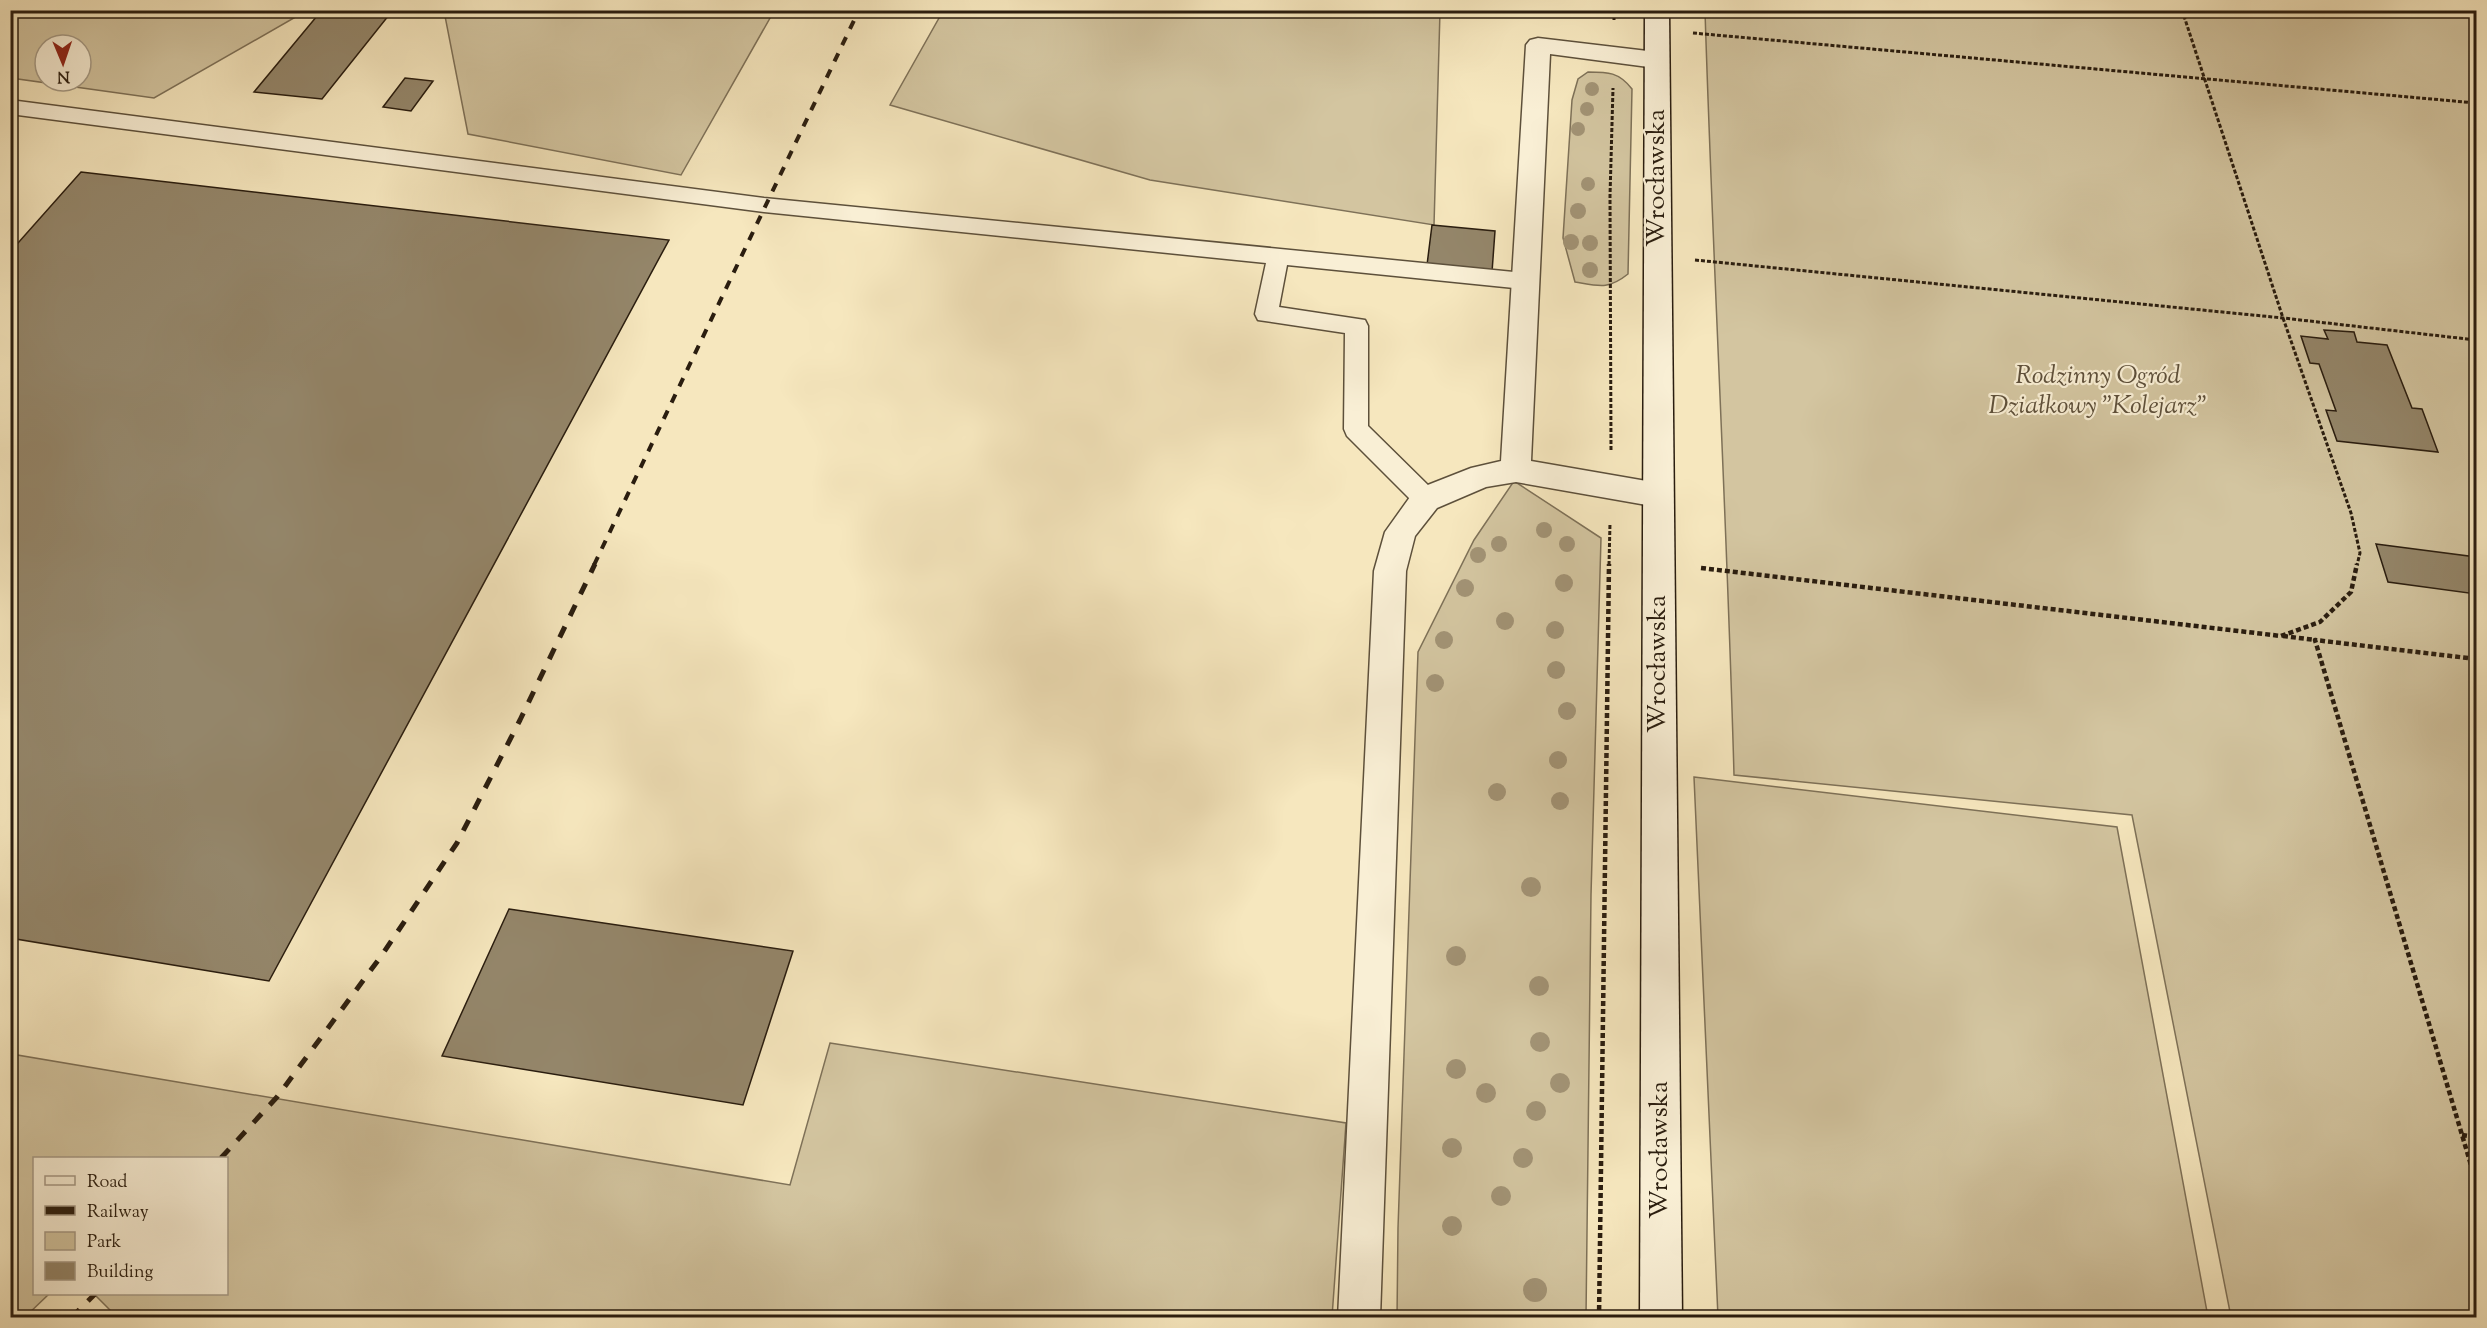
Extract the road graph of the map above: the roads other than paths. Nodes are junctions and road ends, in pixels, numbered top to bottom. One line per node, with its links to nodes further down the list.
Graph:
1 (1657, 10): 2 (street, Wrocławska)
2 (1656, 60): 5 (street); 7 (street, Wrocławska)
3 (10, 107): 4 (lane)
4 (1278, 257): 5 (lane); 8 (lane)
5 (1524, 281): 6 (street)
6 (1515, 470): 7 (street); 8 (street)
7 (1658, 495): 10 (street, Wrocławska)
8 (1426, 499): 9 (street)
9 (1359, 1317)
10 (1661, 1317)

